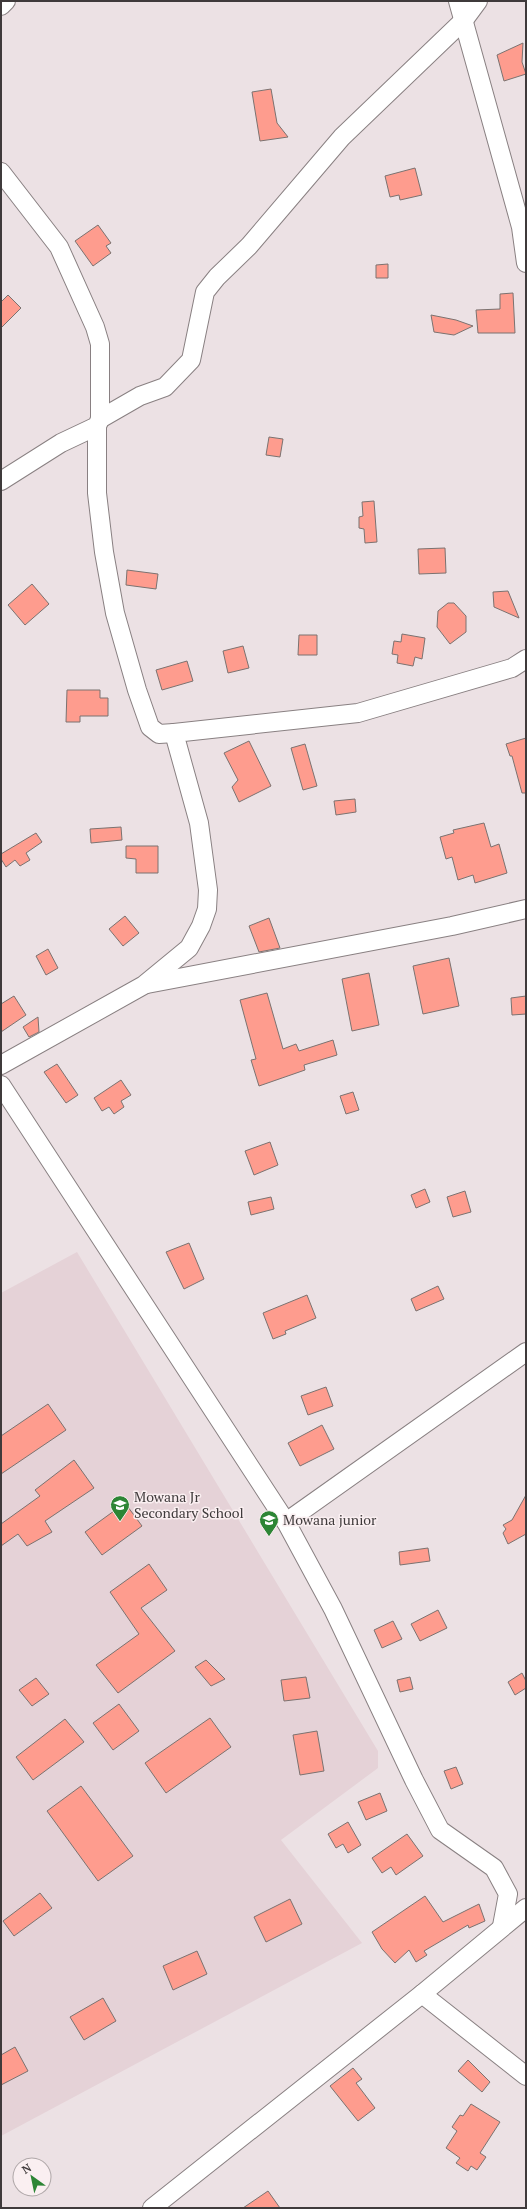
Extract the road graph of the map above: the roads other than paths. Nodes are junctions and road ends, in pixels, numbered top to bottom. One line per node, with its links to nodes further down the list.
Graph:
1 (6, 1): 4 (street)
2 (458, 1): 5 (street)
3 (478, 1): 5 (street)
4 (1, 6)
5 (464, 20): 7 (street); 9 (street)
6 (1, 172): 9 (street)
7 (524, 226): 8 (street)
8 (526, 262)
9 (98, 423): 10 (street); 12 (street)
10 (1, 480)
11 (526, 659): 12 (street)
12 (174, 733): 14 (street)
13 (526, 909): 14 (street)
14 (144, 985): 15 (street)
15 (1, 1065)
16 (1, 1085): 18 (street)
17 (526, 1352): 18 (street)
18 (286, 1522): 20 (street)
19 (526, 1908): 20 (street)
20 (502, 1926): 21 (street)
21 (422, 1994): 22 (street); 23 (street)
22 (526, 2076)
23 (152, 2208)

